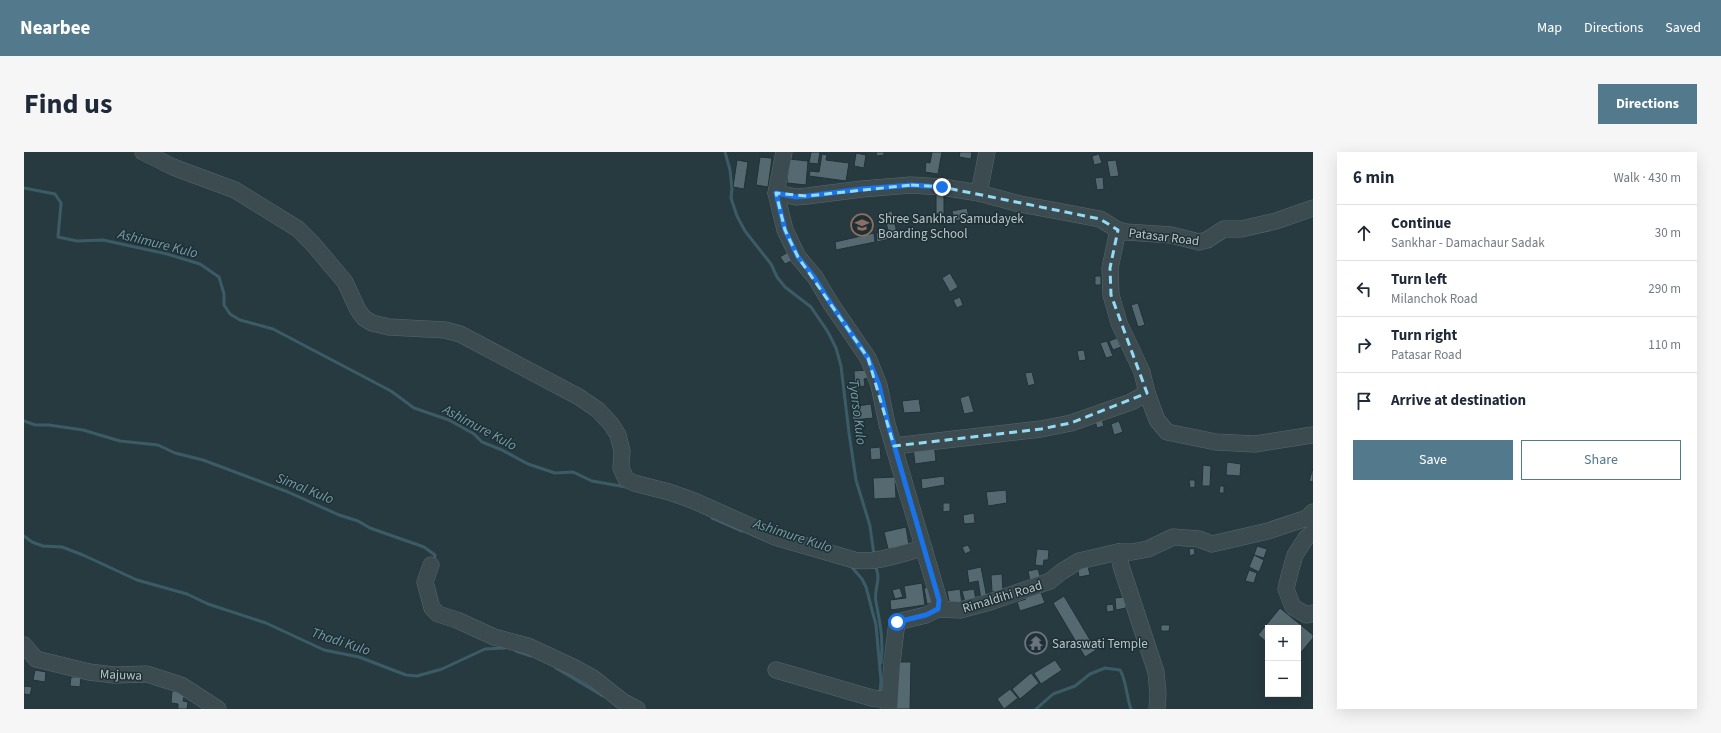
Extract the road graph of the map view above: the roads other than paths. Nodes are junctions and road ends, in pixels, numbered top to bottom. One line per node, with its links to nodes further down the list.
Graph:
1 (143, 152): 13 (street)
2 (784, 152): 4 (street)
3 (987, 152): 5 (street)
4 (776, 193): 5 (street, Patasar Road); 10 (street)
5 (979, 193): 7 (street, Patasar Road)
6 (1313, 208): 7 (street, Patasar Road)
7 (1118, 230): 8 (street)
8 (1147, 393): 9 (street); 10 (street)
9 (1313, 435)
10 (894, 446): 13 (street)
11 (1313, 512): 14 (street, Rimaldihi Road)
12 (1313, 532): 17 (street)
13 (924, 548): 16 (street)
14 (1118, 552): 16 (street, Rimaldihi Road); 23 (street)
15 (431, 565): 22 (street)
16 (938, 609): 20 (street)
17 (1313, 613)
18 (24, 645): 21 (street, Majuwa)
19 (776, 670): 20 (street)
20 (889, 704)
21 (218, 709)
22 (637, 709)
23 (1157, 709)

